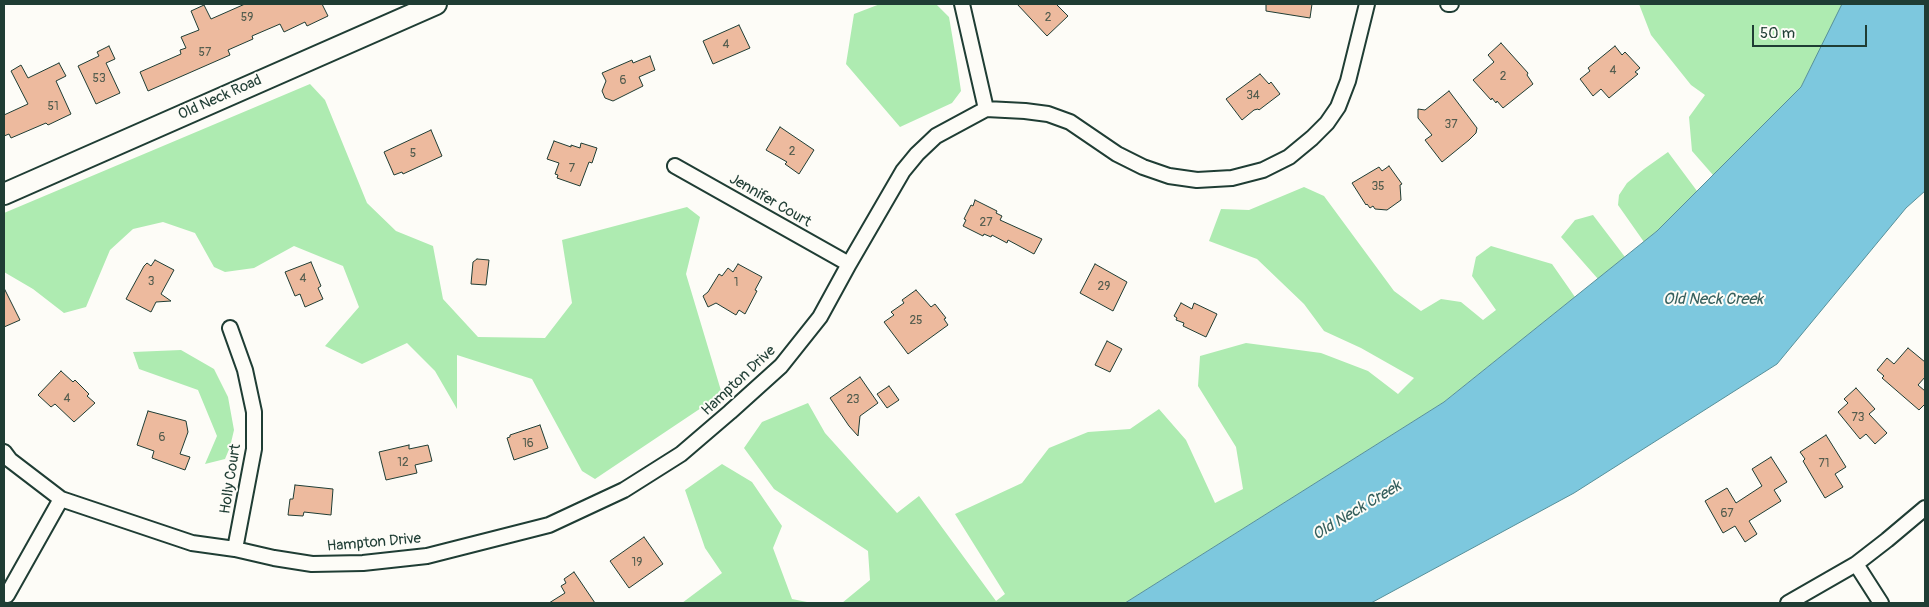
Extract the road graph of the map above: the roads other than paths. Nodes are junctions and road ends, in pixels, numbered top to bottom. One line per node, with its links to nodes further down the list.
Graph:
1 (436, 4): 6 (street, Old Neck Road)
2 (962, 4): 4 (street)
3 (1367, 4): 4 (street)
4 (986, 109): 7 (street, Hampton Drive)
5 (676, 166): 7 (street, Jennifer Court)
6 (4, 194)
7 (849, 264): 12 (street, Hampton Drive)
8 (230, 328): 12 (street, Holly Court)
9 (4, 452): 10 (street, Hampton Drive)
10 (61, 499): 12 (street, Hampton Drive); 14 (street)
11 (1925, 508): 13 (street)
12 (235, 549)
13 (1856, 564): 15 (street); 16 (street)
14 (7, 595)
15 (1788, 603)
16 (1881, 603)

